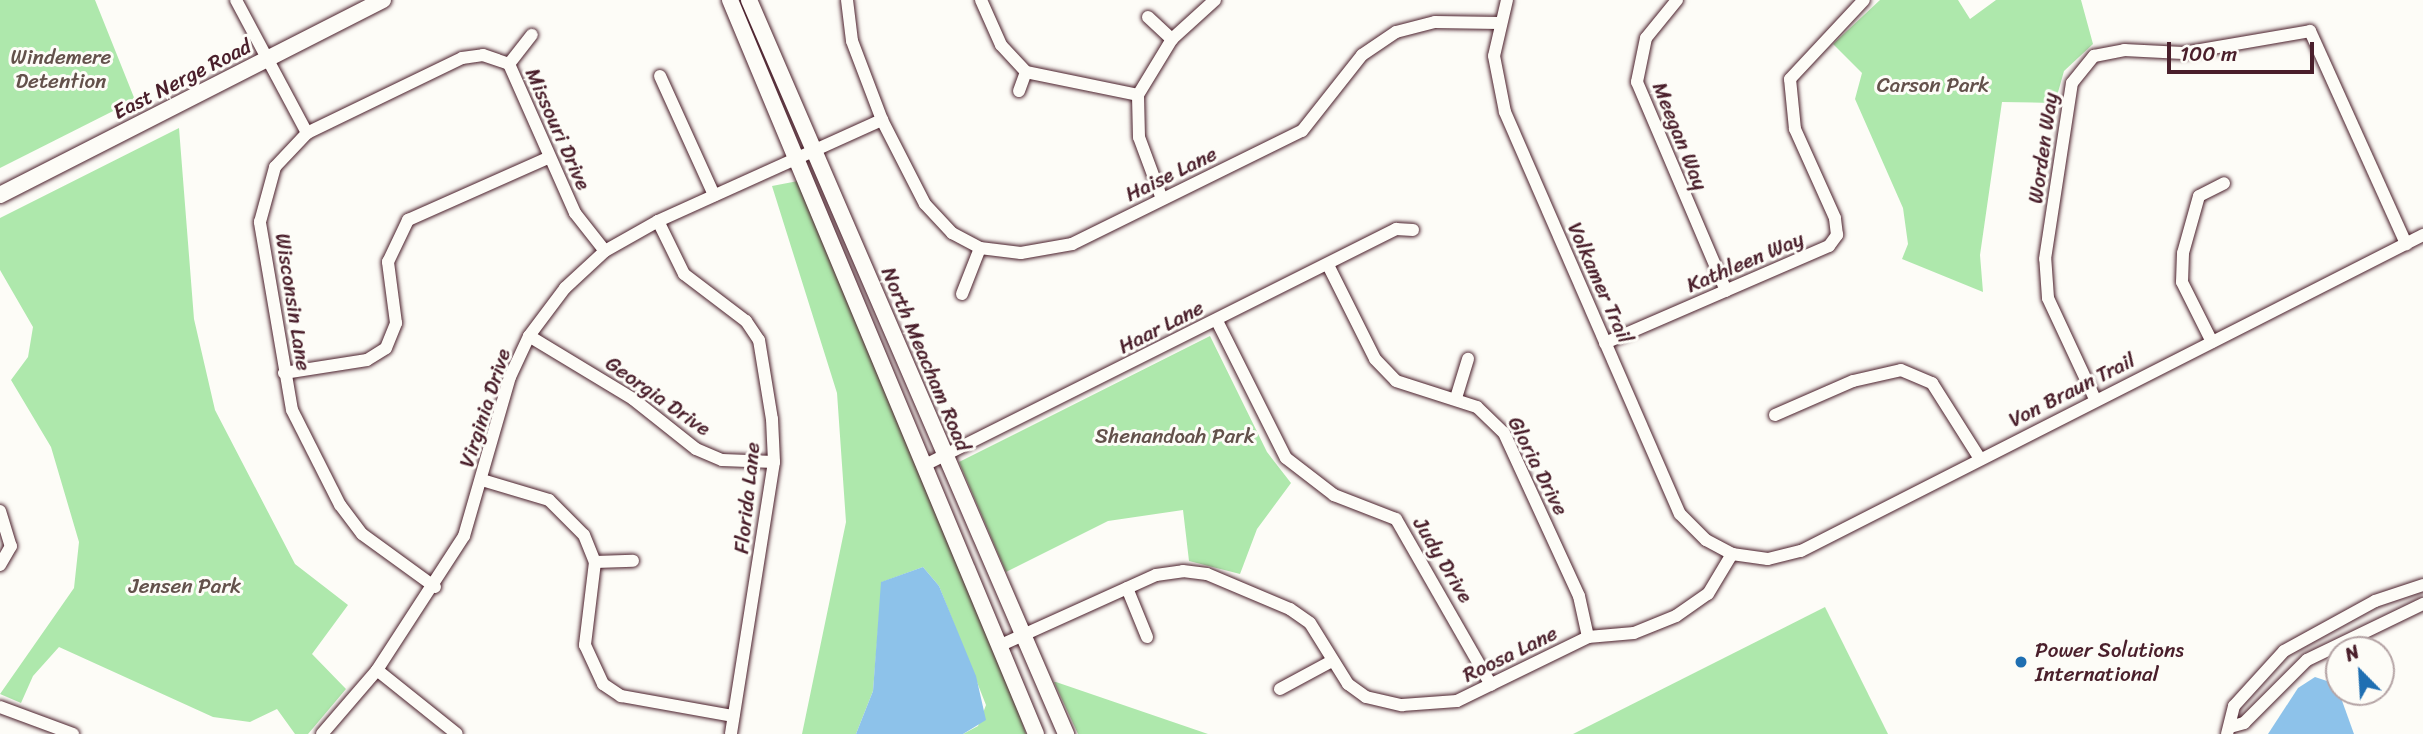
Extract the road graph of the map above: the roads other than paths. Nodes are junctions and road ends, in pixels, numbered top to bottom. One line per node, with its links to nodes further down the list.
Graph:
1 (236, 0): 15 (street)
2 (383, 0): 15 (main road, East Nerge Road)
3 (730, 0): 23 (main road, North Meacham Road)
4 (749, 0): 23 (main road, North Meacham Road)
5 (847, 0): 21 (street, Haise Lane)
6 (981, 0): 17 (street)
7 (1215, 0): 14 (street)
8 (1507, 0): 12 (street, Volkamer Trail)
9 (1677, 0): 36 (street, Meegan Way)
10 (1864, 0): 36 (street, Kathleen Way)
11 (1148, 17): 14 (street)
12 (1499, 23): 28 (street, Haise Lane); 41 (street, Volkamer Trail)
13 (532, 35): 16 (street)
14 (1172, 39): 20 (street)
15 (267, 60): 22 (street); 26 (main road, East Nerge Road)
16 (509, 64): 22 (street, Missouri Drive); 24 (street, Missouri Drive)
17 (1026, 72): 19 (street); 20 (street)
18 (660, 76): 27 (street)
19 (1019, 91)
20 (1138, 95): 28 (street)
21 (882, 120): 23 (street, Virginia Drive); 33 (street, Haise Lane)
22 (307, 133): 43 (street, Wisconsin Lane)
23 (808, 154): 27 (street, Virginia Drive); 47 (main road, North Meacham Road); 50 (main road, North Meacham Road)
24 (548, 158): 34 (street, Missouri Drive); 43 (street)
25 (2224, 183): 40 (street)
26 (0, 195)
27 (714, 195): 29 (street, Virginia Drive)
28 (1162, 199): 33 (street, Haise Lane)
29 (658, 221): 34 (street, Virginia Drive); 49 (street, Florida Lane)
30 (1413, 230): 35 (street, Haar Lane)
31 (2423, 235): 32 (street, Von Braun Trail)
32 (2406, 244): 40 (street, Von Braun Trail); 45 (street, Worden Way)
33 (980, 248): 37 (street)
34 (605, 251): 39 (street, Virginia Drive)
35 (1328, 265): 38 (street, Haar Lane); 44 (street, Gloria Drive)
36 (1726, 291): 41 (street, Kathleen Way)
37 (962, 294)
38 (1217, 321): 47 (street, Haar Lane); 67 (street, Judy Drive)
39 (529, 336): 49 (street, Georgia Drive); 51 (street, Virginia Drive)
40 (2212, 342): 45 (street, Von Braun Trail)
41 (1605, 343): 53 (street, Volkamer Trail)
42 (1468, 359): 44 (street)
43 (284, 373): 58 (street, Wisconsin Lane)
44 (1456, 398): 63 (street, Gloria Drive)
45 (2095, 399): 48 (street, Von Braun Trail)
46 (1775, 415): 48 (street)
47 (945, 456): 50 (street, Haar Lane); 61 (main road, North Meacham Road)
48 (1980, 459): 53 (street, Von Braun Trail)
49 (774, 462): 70 (street, Florida Lane)
50 (927, 464): 64 (main road, North Meacham Road)
51 (482, 480): 55 (street); 58 (street, Virginia Drive)
52 (0, 511): 56 (street)
53 (1732, 554): 63 (street, Roosa Lane)
54 (633, 561): 55 (street)
55 (594, 562): 70 (street)
56 (0, 565)
57 (2423, 585): 71 (street)
58 (435, 587): 66 (street, Virginia Drive)
59 (1127, 588): 61 (street, Roosa Lane); 62 (street); 65 (street, Roosa Lane)
60 (2423, 604): 71 (street)
61 (1022, 633): 64 (street, Roosa Lane); 77 (main road, North Meacham Road)
62 (1147, 637)
63 (1588, 637): 67 (street, Roosa Lane)
64 (1001, 645): 76 (main road, North Meacham Road)
65 (1332, 661): 67 (street, Roosa Lane); 68 (street)
66 (377, 670): 73 (street, Virginia Drive); 74 (street)
67 (1491, 685)
68 (1280, 689)
69 (0, 706): 72 (street)
70 (733, 716): 75 (street, Florida Lane)
71 (2228, 731)
72 (72, 734)
73 (322, 734)
74 (457, 734)
75 (731, 734)
76 (1036, 734)
77 (1066, 734)

